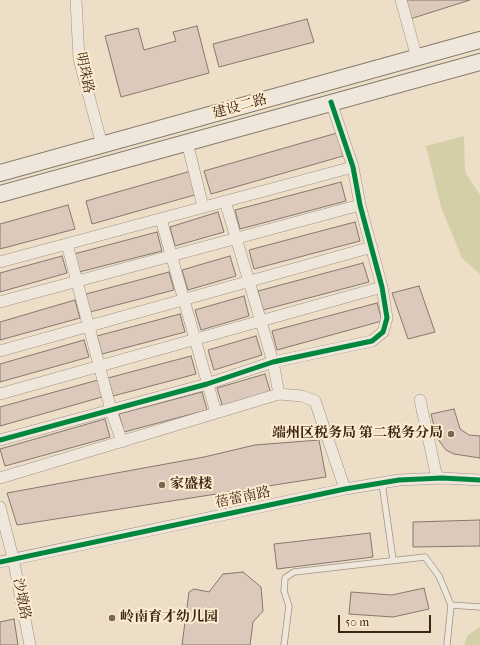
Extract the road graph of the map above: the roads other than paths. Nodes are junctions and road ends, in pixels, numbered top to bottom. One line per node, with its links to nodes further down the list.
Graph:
1 (76, 0): 8 (street, 明珠路)
2 (401, 0): 4 (street)
3 (480, 40): 4 (main road, 建设二路)
4 (417, 58): 8 (main road, 建设二路)
5 (480, 62): 6 (main road, 建设二路)
6 (331, 102): 7 (main road, 建设二路); 9 (street)
7 (187, 142): 11 (main road, 建设二路); 14 (street)
8 (102, 145): 10 (main road, 建设二路)
9 (353, 167): 12 (street); 13 (street)
10 (0, 173)
11 (0, 194)
12 (225, 201): 14 (street); 16 (street)
13 (360, 205): 16 (street); 18 (street)
14 (203, 207): 15 (street)
15 (161, 219): 17 (street); 19 (street)
16 (235, 237): 19 (street); 22 (street)
17 (67, 244): 20 (street); 21 (street)
18 (372, 247): 22 (street); 23 (street)
19 (172, 256): 21 (street); 24 (street)
20 (0, 262)
21 (77, 281): 25 (street); 27 (street)
22 (248, 282): 24 (street); 26 (street)
23 (382, 287): 26 (street); 30 (street)
24 (184, 300): 27 (street); 28 (street)
25 (0, 302)
26 (261, 322): 28 (street); 30 (street)
27 (89, 326): 29 (street); 31 (street)
28 (195, 340): 31 (street); 32 (street)
29 (0, 351)
30 (273, 362): 32 (street); 34 (street)
31 (100, 366): 33 (street); 36 (street)
32 (208, 384): 36 (street); 37 (street)
33 (0, 394)
34 (279, 394): 37 (street); 44 (street)
35 (420, 400): 41 (street)
36 (111, 410): 38 (street); 39 (street)
37 (216, 413): 39 (street)
38 (0, 440)
39 (122, 442): 40 (street)
40 (0, 478)
41 (437, 478): 42 (street, 蓓蕾南路); 43 (street, 蓓蕾南路)
42 (480, 480)
43 (382, 483): 44 (street, 蓓蕾南路); 48 (lane)
44 (345, 489): 46 (street, 蓓蕾南路)
45 (0, 507): 46 (street, 沙墩路)
46 (13, 558): 47 (street, 蓓蕾南路); 51 (street, 沙墩路)
47 (0, 560)
48 (393, 560): 49 (lane); 52 (lane)
49 (451, 605): 50 (lane); 53 (lane)
50 (480, 607)
51 (30, 645)
52 (284, 645)
53 (447, 645)

